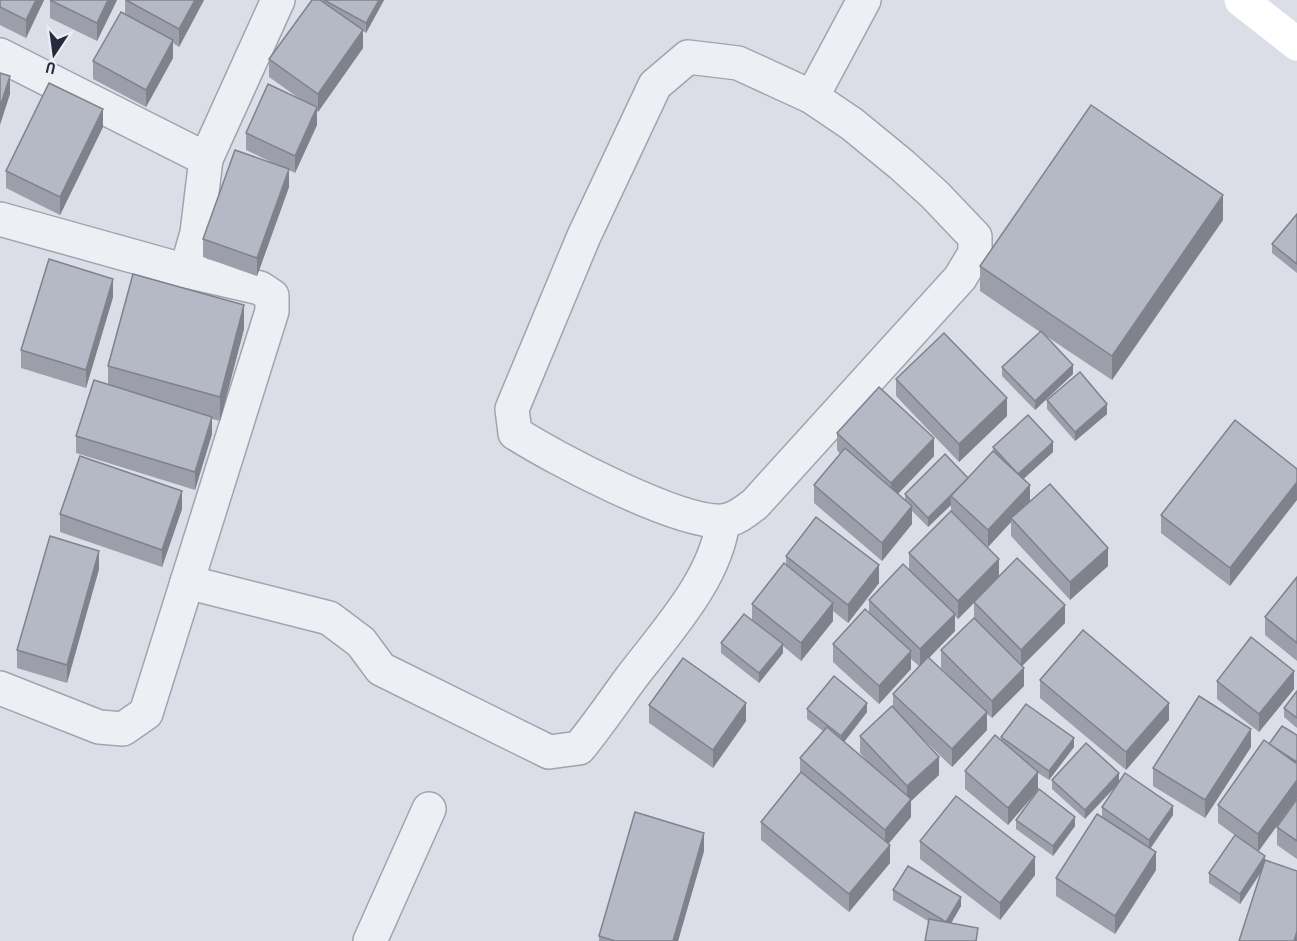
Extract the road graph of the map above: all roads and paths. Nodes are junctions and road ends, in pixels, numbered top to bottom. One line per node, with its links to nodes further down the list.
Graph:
1 (278, 0): 7 (street)
2 (864, 0): 6 (street)
3 (1241, 0): 4 (street)
4 (1297, 44)
5 (0, 55): 7 (street)
6 (812, 97): 10 (street); 10 (street)
7 (206, 159): 9 (street)
8 (0, 219): 9 (street)
9 (186, 271): 11 (street)
10 (723, 521): 11 (street)
11 (188, 582): 12 (street)
12 (0, 688)
13 (429, 808): 14 (street)
14 (370, 941)

